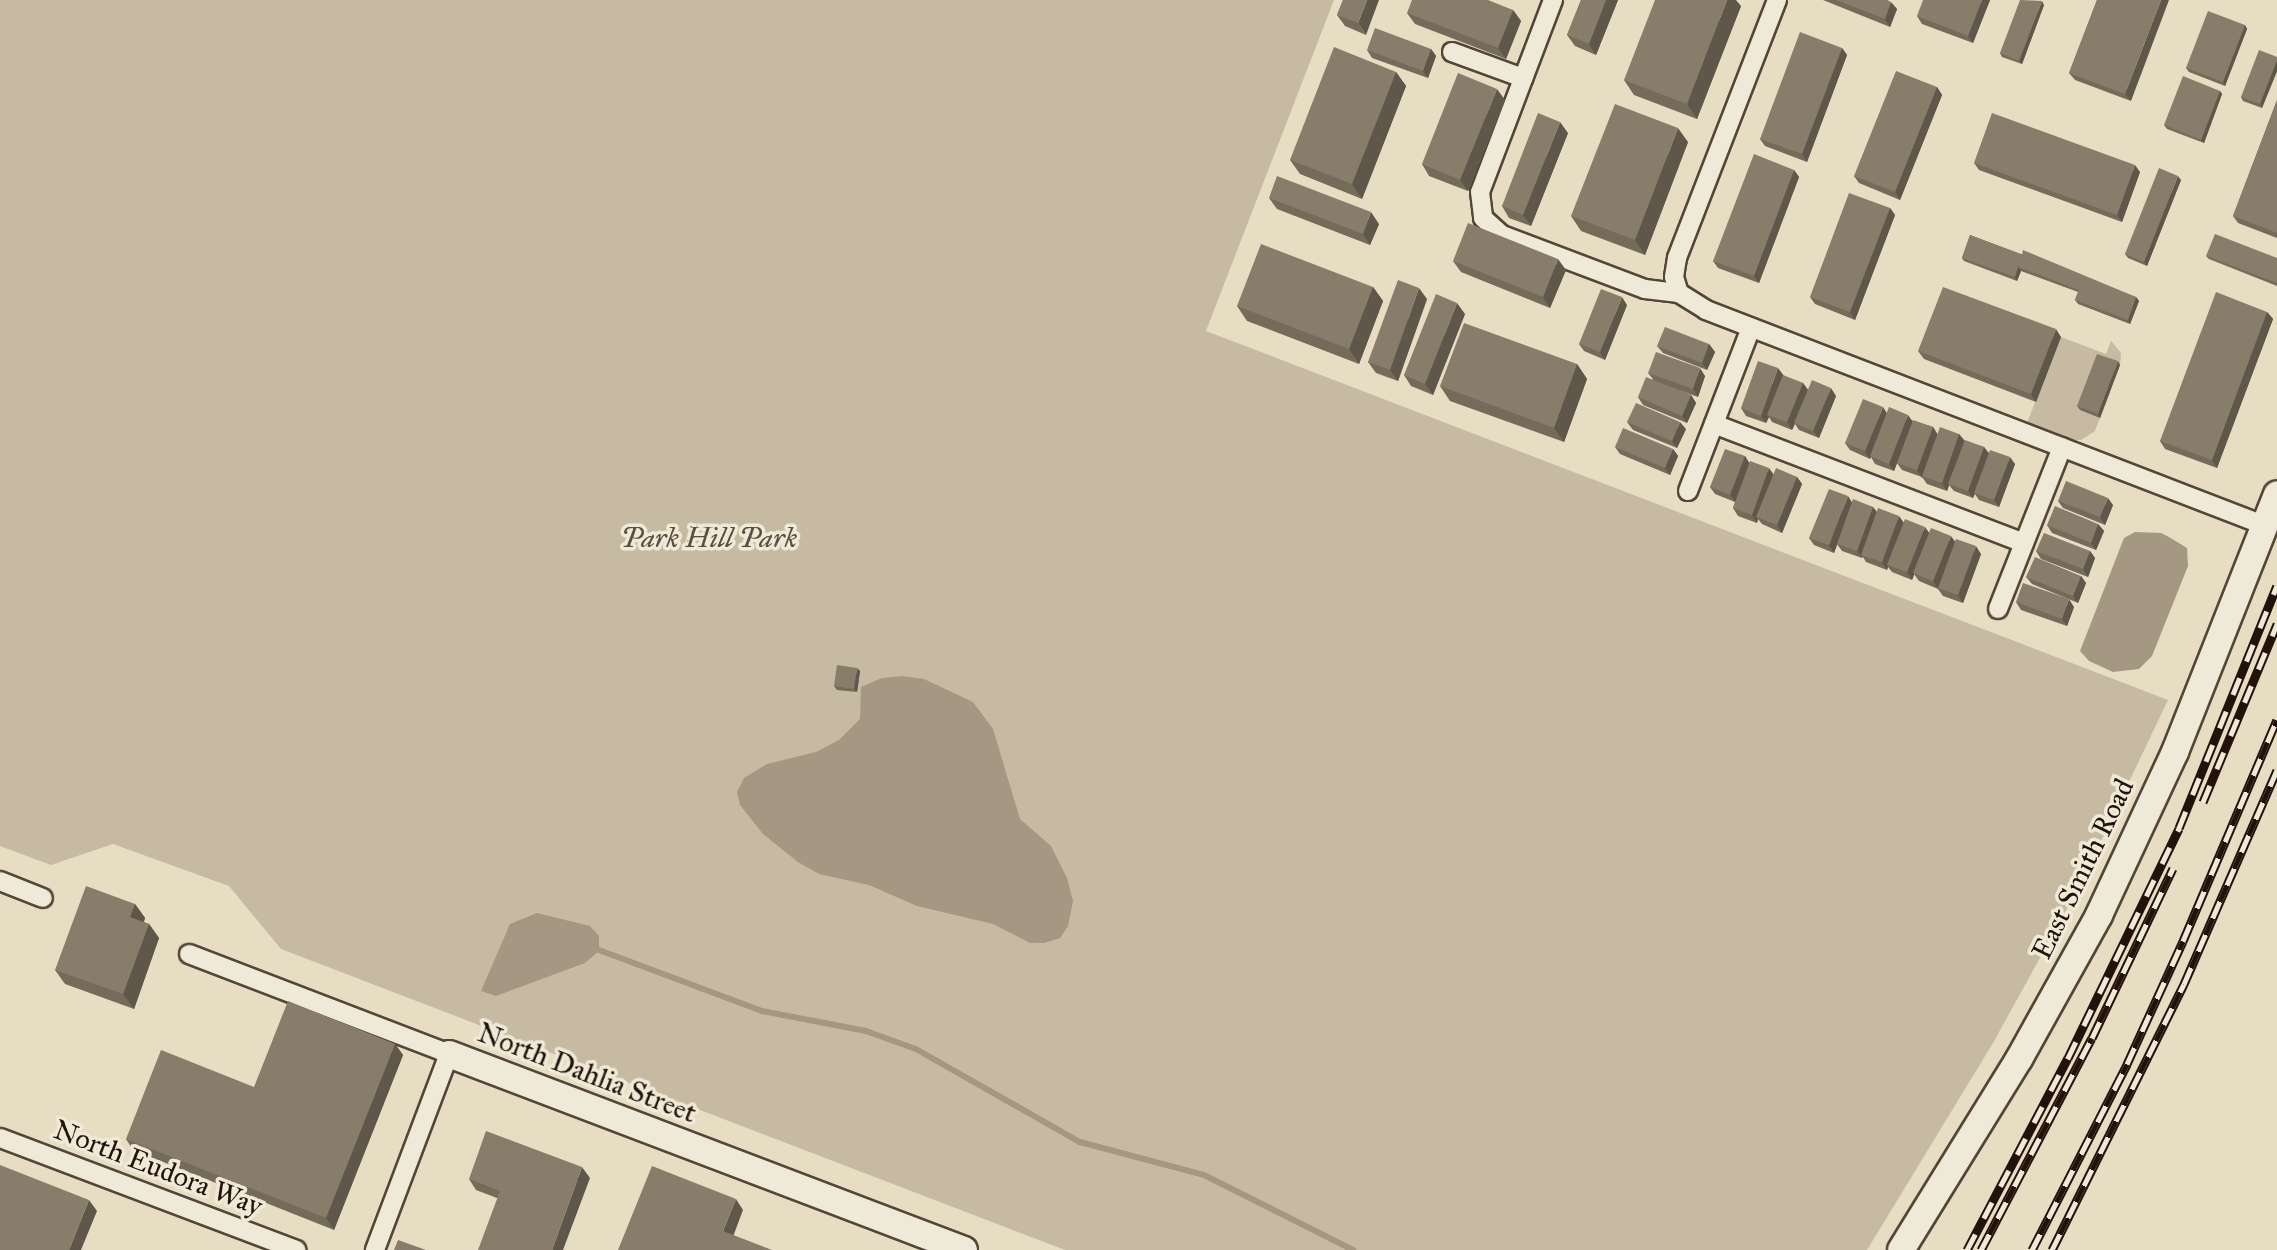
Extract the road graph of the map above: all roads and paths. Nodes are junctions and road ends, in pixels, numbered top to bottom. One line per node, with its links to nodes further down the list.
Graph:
1 (1553, 0): 4 (street)
2 (1777, 0): 5 (street)
3 (1452, 52): 4 (street)
4 (1523, 78): 5 (street)
5 (1679, 293): 6 (street)
6 (1751, 328): 7 (street); 8 (street)
7 (1714, 424): 9 (street); 12 (street)
8 (2062, 447): 11 (street); 12 (street)
9 (1688, 491)
10 (2277, 494): 11 (street, East Smith Road)
11 (2266, 526): 22 (street, East Smith Road)
12 (2024, 543): 13 (street)
13 (1998, 609)
14 (0, 881): 15 (street)
15 (43, 898)
16 (189, 954): 17 (street, North Dahlia Street)
17 (449, 1054): 20 (street); 21 (street, North Dahlia Street)
18 (0, 1138): 19 (street, North Eudora Way)
19 (297, 1250)
20 (375, 1250)
21 (964, 1250)
22 (1901, 1250)

